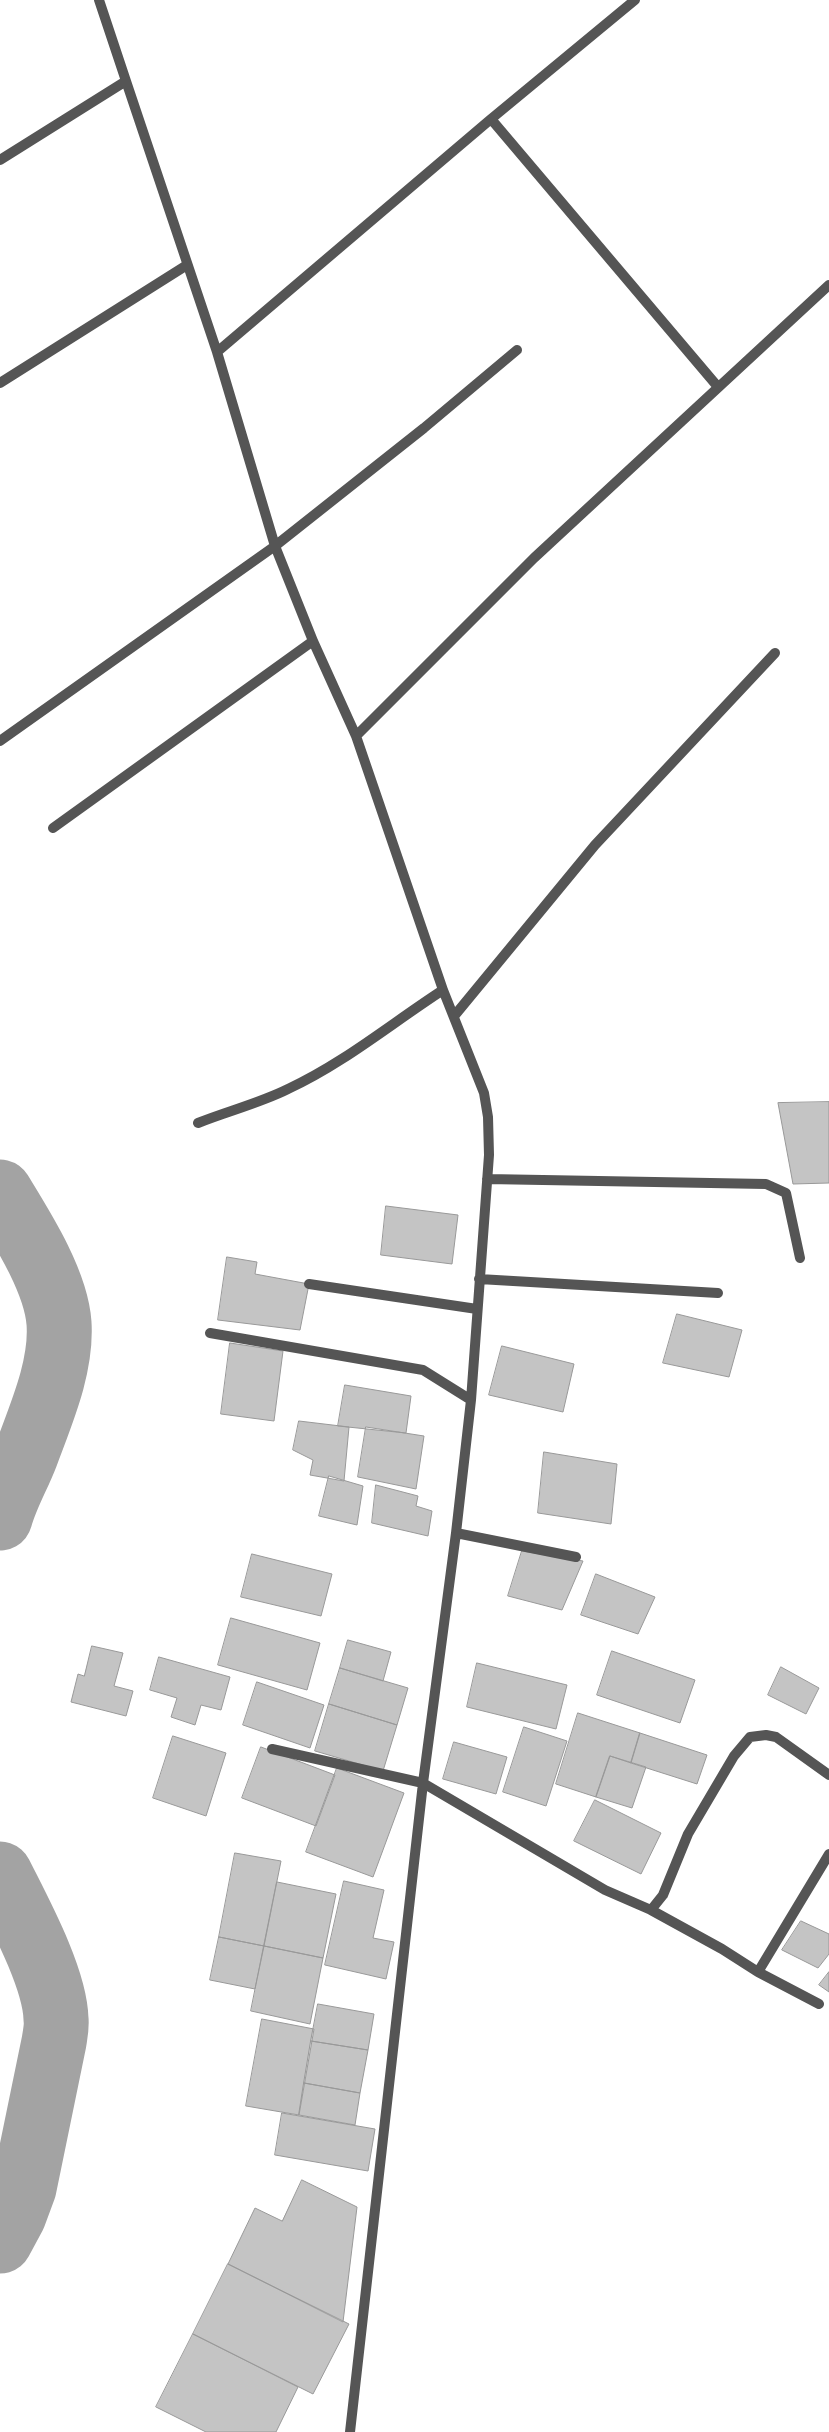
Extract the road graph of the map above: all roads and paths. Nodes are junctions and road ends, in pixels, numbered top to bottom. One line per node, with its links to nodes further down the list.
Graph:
1 (635, 0): 4 (street)
2 (103, 2): 3 (street)
3 (126, 81): 5 (street); 6 (street)
4 (491, 119): 9 (street); 11 (street)
5 (0, 160)
6 (187, 265): 9 (street); 10 (street)
7 (829, 285): 11 (street)
8 (517, 350): 12 (street)
9 (217, 352): 12 (street)
10 (0, 383)
11 (718, 387): 15 (street)
12 (275, 546): 13 (street); 16 (street)
13 (313, 641): 15 (street); 17 (street)
14 (775, 653): 19 (street)
15 (356, 736): 18 (street)
16 (0, 741)
17 (52, 828)
18 (443, 990): 19 (street); 20 (street)
19 (454, 1015): 21 (street)
20 (198, 1123)
21 (487, 1180): 22 (street); 23 (street)
22 (800, 1258)
23 (479, 1279): 25 (street); 26 (street)
24 (310, 1284): 26 (street)
25 (718, 1293)
26 (476, 1309): 28 (street)
27 (210, 1332): 28 (street)
28 (471, 1400): 29 (street)
29 (456, 1532): 30 (street); 33 (street)
30 (576, 1557)
31 (272, 1749): 33 (street)
32 (829, 1775): 35 (street)
33 (423, 1783): 35 (street); 38 (street)
34 (829, 1854): 36 (street)
35 (651, 1910): 36 (street)
36 (758, 1972): 37 (street)
37 (819, 2004)
38 (350, 2432)

